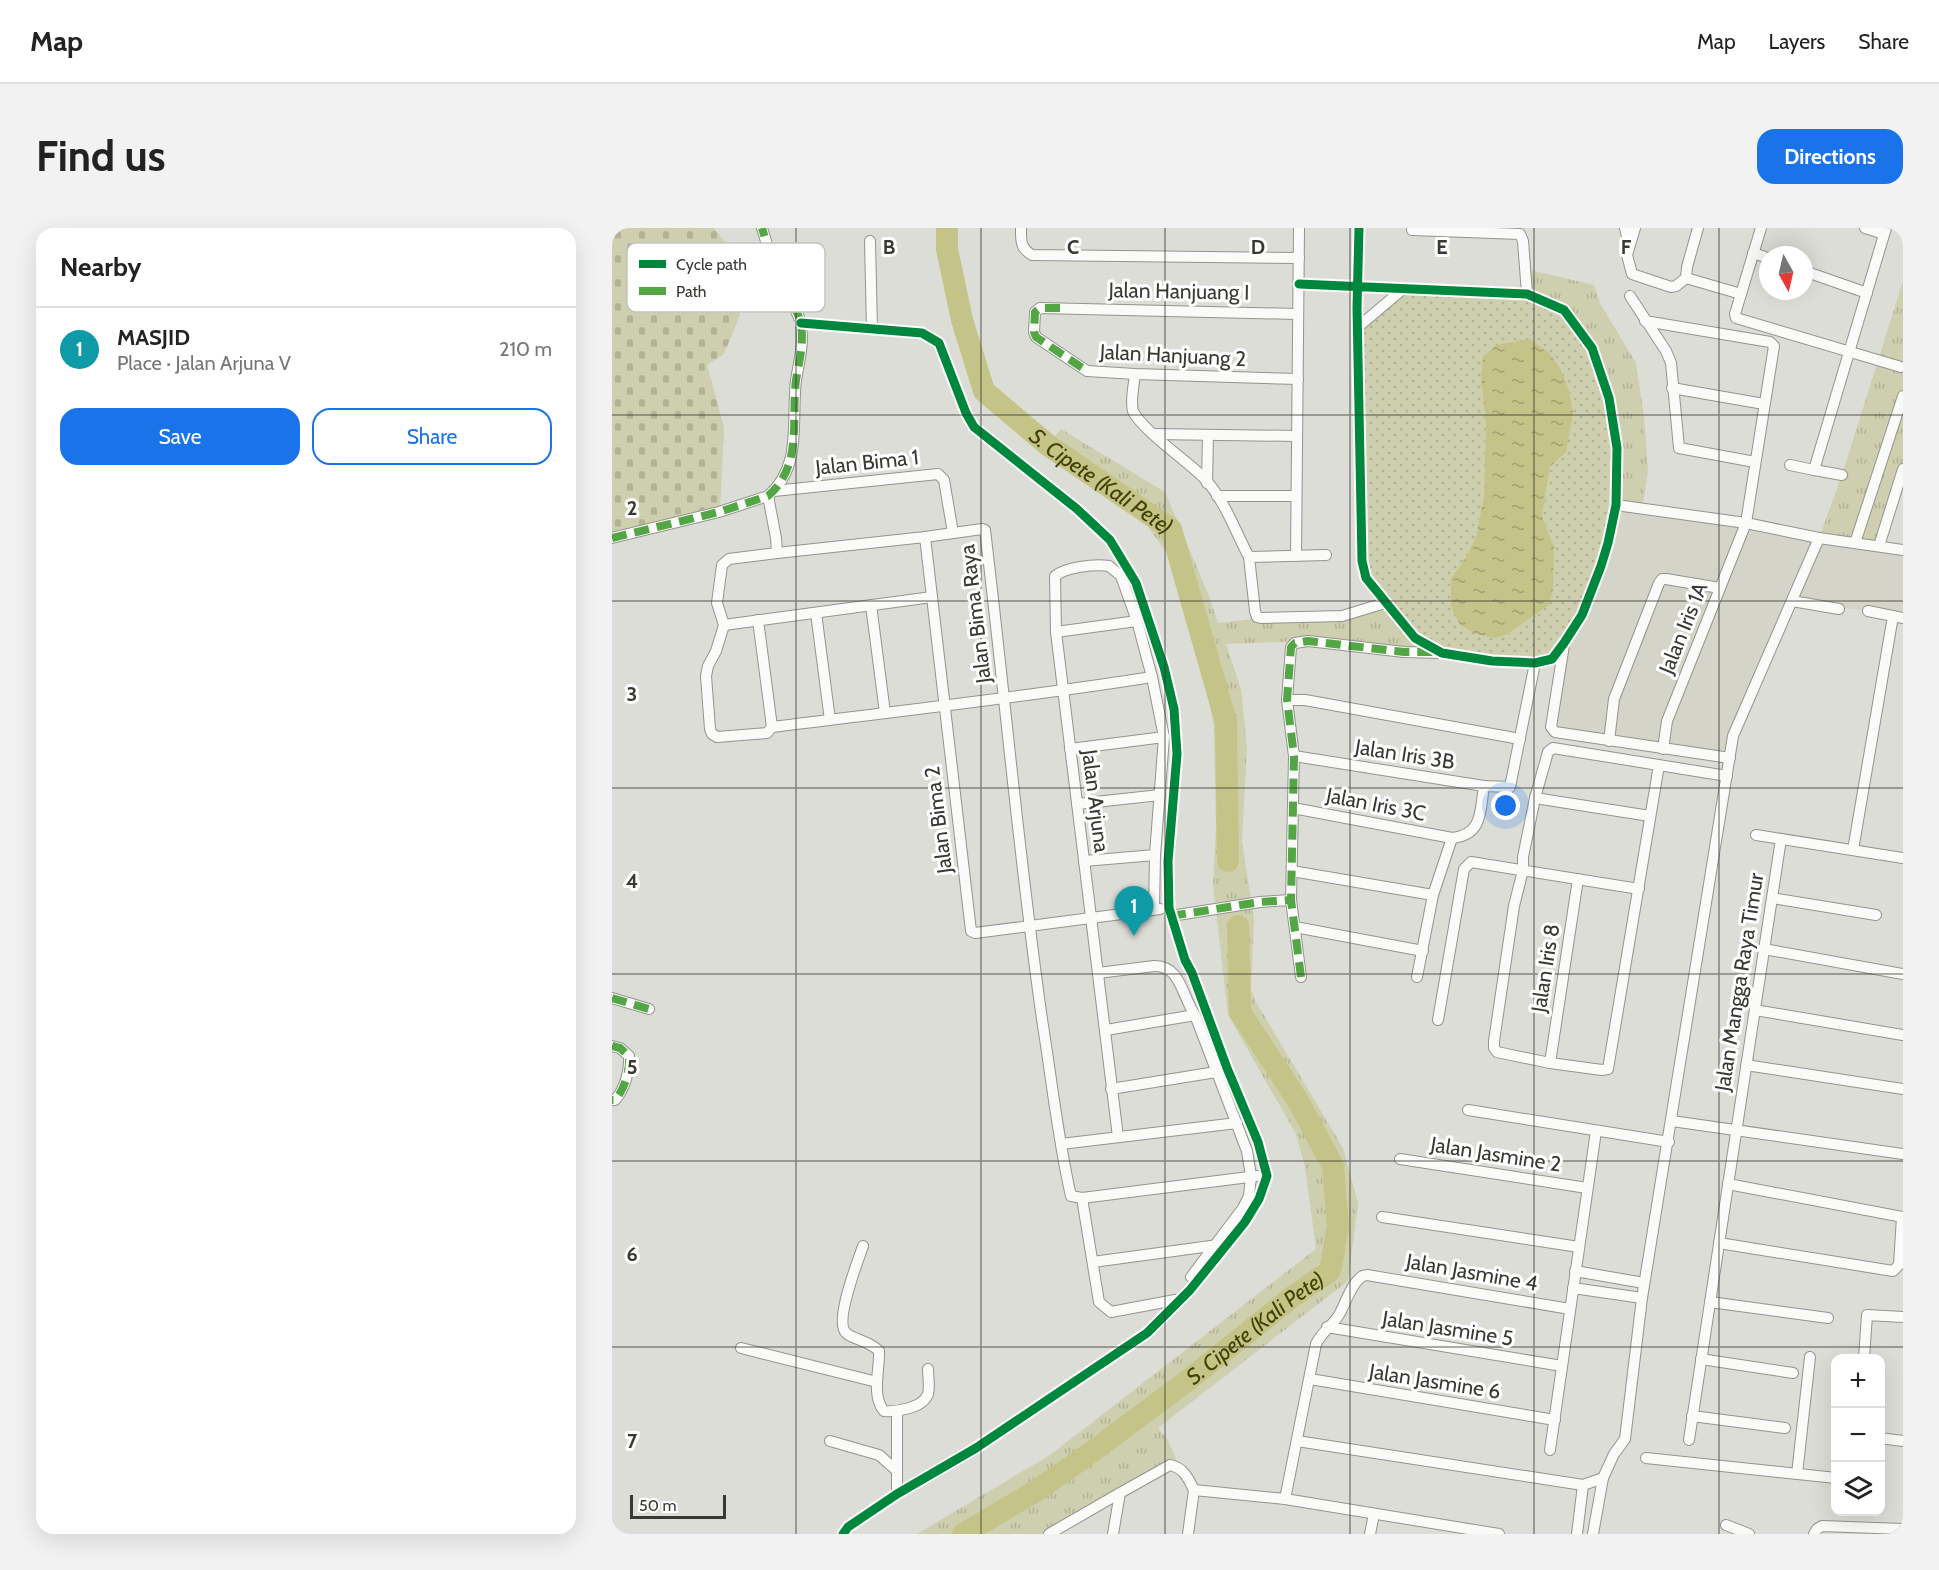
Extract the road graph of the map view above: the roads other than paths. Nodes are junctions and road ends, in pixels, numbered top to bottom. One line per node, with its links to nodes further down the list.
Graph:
1 (762, 228): 16 (street)
2 (1022, 228): 20 (street)
3 (1299, 228): 20 (street)
4 (1359, 228): 24 (street)
5 (1625, 228): 17 (street)
6 (1635, 228): 17 (street)
7 (1698, 228): 22 (street)
8 (1761, 228): 18 (street)
9 (1865, 228): 14 (street)
10 (1425, 229): 11 (street); 12 (street)
11 (1412, 230)
12 (1449, 230): 13 (street)
13 (1508, 231): 27 (street)
14 (1885, 231): 26 (street)
15 (870, 241): 36 (street)
16 (767, 243)
17 (1629, 247): 22 (street)
18 (1753, 253): 19 (street); 28 (street)
19 (1759, 255)
20 (1299, 258): 23 (street)
21 (1813, 274): 26 (street)
22 (1686, 278): 28 (street)
23 (1298, 287): 24 (street); 32 (street)
24 (1357, 288): 25 (street); 35 (street)
25 (1403, 288): 27 (street); 35 (street)
26 (1867, 293): 37 (street)
27 (1527, 294): 56 (street)
28 (1741, 294): 37 (street)
29 (1630, 296): 33 (street)
30 (1060, 308): 32 (street, Jalan Hanjuang I); 39 (street, Jalan Hanjuang 2)
31 (795, 312): 34 (street)
32 (1298, 314): 40 (street)
33 (1645, 321): 41 (street); 43 (street, Jalan Iris 1A)
34 (801, 323): 36 (street); 53 (street)
35 (1358, 327): 72 (street)
36 (872, 329): 123 (street)
37 (1850, 352): 38 (street); 50 (street)
38 (1902, 370)
39 (1135, 374): 40 (street, Jalan Hanjuang 2); 44 (street)
40 (1298, 379): 46 (street)
41 (1672, 388): 43 (street); 47 (street)
42 (1903, 396): 62 (street)
43 (1764, 404): 47 (street, Jalan Iris 1A)
44 (1154, 434): 45 (street); 52 (street)
45 (1208, 435): 46 (street); 52 (street)
46 (1297, 436): 55 (street)
47 (1755, 462): 57 (street, Jalan Iris 1A)
48 (1790, 465): 50 (street)
49 (1903, 469): 63 (street)
50 (1814, 470): 51 (street)
51 (1842, 475)
52 (1208, 483): 54 (street)
53 (771, 493): 58 (street, Jalan Bima 1); 60 (street); 65 (street)
54 (1217, 496): 55 (street); 68 (street)
55 (1296, 496): 67 (street)
56 (1616, 505): 57 (street); 82 (street)
57 (1746, 523): 61 (street); 69 (street, Jalan Iris 1A)
58 (953, 533): 59 (street, Jalan Bima Raya); 87 (street, Jalan Bima Raya)
59 (925, 537): 65 (street, Jalan Bima Raya); 70 (street, Jalan Bima 2)
60 (612, 538)
61 (1819, 538): 62 (street); 71 (street)
62 (1855, 543): 63 (street)
63 (1879, 546): 64 (street)
64 (1903, 550)
65 (777, 553): 80 (street, Jalan Bima Raya)
66 (1326, 555): 67 (street)
67 (1296, 556): 68 (street)
68 (1249, 557): 72 (street)
69 (1720, 588): 95 (street); 96 (street, Jalan Iris 1A)
70 (932, 597): 73 (street); 89 (street, Jalan Bima 2)
71 (1792, 601): 74 (street); 99 (street)
72 (1385, 603): 83 (street)
73 (871, 605): 76 (street); 90 (street)
74 (1839, 609)
75 (1868, 611): 77 (street)
76 (816, 613): 78 (street); 91 (street)
77 (1898, 617): 111 (street)
78 (758, 620): 80 (street); 92 (street)
79 (1137, 621): 81 (street); 81 (street, Jalan Arjuna); 85 (street)
80 (724, 625): 92 (street)
81 (1056, 632): 86 (street, Jalan Arjuna)
82 (1564, 643): 84 (street); 95 (street)
83 (1442, 653): 84 (street); 88 (street)
84 (1535, 663): 94 (street)
85 (1152, 677): 86 (street); 93 (street)
86 (1063, 691): 87 (street); 97 (street, Jalan Arjuna)
87 (1005, 696): 89 (street); 126 (street, Jalan Bima Raya)
88 (1287, 700): 94 (street); 98 (street)
89 (944, 705): 90 (street); 126 (street, Jalan Bima 2)
90 (885, 713): 91 (street)
91 (830, 720): 92 (street)
92 (772, 727)
93 (1164, 737): 97 (street); 103 (street)
94 (1520, 739): 102 (street, Jalan Iris 3B)
95 (1609, 741): 96 (street)
96 (1663, 748): 99 (street)
97 (1070, 749): 105 (street, Jalan Arjuna)
98 (1294, 756): 102 (street, Jalan Iris 3B); 106 (street)
99 (1730, 758): 101 (street)
100 (1659, 765): 101 (street); 104 (street); 107 (street)
101 (1727, 776): 149 (street)
102 (1484, 786): 109 (street)
103 (1160, 795): 105 (street); 112 (street)
104 (1535, 798): 107 (street); 115 (street)
105 (1077, 804): 114 (street, Jalan Arjuna)
106 (1293, 808): 109 (street, Jalan Iris 3C); 116 (street)
107 (1650, 816): 118 (street)
108 (1756, 835): 110 (street)
109 (1452, 838): 119 (street)
110 (1781, 839): 111 (street); 120 (street, Jalan Mangga Raya Timur)
111 (1853, 850): 113 (street)
112 (1155, 855): 114 (street); 122 (street)
113 (1903, 858)
114 (1084, 861): 125 (street, Jalan Arjuna)
115 (1523, 870): 117 (street); 138 (street); 142 (street)
116 (1292, 871): 119 (street); 121 (street)
117 (1578, 879): 118 (street); 142 (street, Jalan Iris 8)
118 (1639, 890): 142 (street)
119 (1433, 895): 129 (street)
120 (1772, 898): 124 (street); 128 (street, Jalan Mangga Raya Timur)
121 (1291, 900): 123 (street); 127 (street)
122 (1154, 909): 123 (street); 125 (street)
123 (1170, 912): 159 (street)
124 (1876, 915)
125 (1091, 917): 126 (street); 130 (street, Jalan Arjuna)
126 (1029, 924): 155 (street, Jalan Bima Raya)
127 (1295, 927): 129 (street); 132 (street)
128 (1764, 949): 131 (street); 136 (street, Jalan Mangga Raya Timur)
129 (1423, 951): 133 (street)
130 (1098, 973): 137 (street); 139 (street, Jalan Arjuna)
131 (1903, 974)
132 (1301, 977)
133 (1417, 977)
134 (612, 998): 135 (street)
135 (649, 1009)
136 (1755, 1010): 140 (street); 143 (street, Jalan Mangga Raya Timur)
137 (1195, 1015): 139 (street); 144 (street)
138 (1438, 1020)
139 (1106, 1030): 145 (street, Jalan Arjuna)
140 (1903, 1035)
141 (612, 1046): 147 (street)
142 (1550, 1063)
143 (1746, 1065): 146 (street); 152 (street, Jalan Mangga Raya Timur)
144 (1216, 1072): 145 (street); 150 (street)
145 (1111, 1089): 153 (street, Jalan Arjuna)
146 (1903, 1089)
147 (612, 1100)
148 (1468, 1110): 151 (street)
149 (1672, 1121): 152 (street); 154 (street)
150 (1237, 1124): 153 (street); 158 (street)
151 (1596, 1131): 154 (street); 161 (street)
152 (1736, 1131): 156 (street); 160 (street, Jalan Mangga Raya Timur)
153 (1118, 1137): 155 (street)
154 (1669, 1142): 172 (street)
155 (1061, 1144): 162 (street, Jalan Bima Raya)
156 (1903, 1154)
157 (1400, 1159): 161 (street, Jalan Jasmine 2)
158 (1251, 1176): 159 (street); 162 (street); 168 (street)
159 (1267, 1176): 166 (street)
160 (1728, 1184): 164 (street); 165 (street, Jalan Mangga Raya Timur)
161 (1587, 1188): 169 (street)
162 (1082, 1198): 170 (street)
163 (1382, 1217): 169 (street)
164 (1902, 1217): 165 (street)
165 (1719, 1243): 176 (street, Jalan Mangga Raya Timur)
166 (1226, 1244): 168 (street); 175 (street)
167 (863, 1246): 189 (street)
168 (1213, 1246): 170 (street); 175 (street)
169 (1579, 1247): 171 (street)
170 (1093, 1263): 175 (street)
171 (1575, 1271): 172 (street); 173 (street)
172 (1644, 1283): 174 (street)
173 (1573, 1288): 174 (street); 177 (street)
174 (1642, 1298): 204 (street)
175 (1177, 1301): 208 (street)
176 (1710, 1302): 179 (street); 184 (street, Jalan Mangga Raya Timur)
177 (1570, 1309): 180 (street, Jalan Jasmine 4); 185 (street)
178 (1903, 1317): 182 (street)
179 (1828, 1318)
180 (1328, 1328): 185 (street, Jalan Jasmine 5); 188 (street)
181 (741, 1348): 189 (street)
182 (1864, 1354)
183 (1810, 1357): 202 (street)
184 (1701, 1359): 187 (street); 191 (street, Jalan Mangga Raya Timur)
185 (1562, 1366): 192 (street)
186 (928, 1369): 190 (street)
187 (1793, 1373)
188 (1310, 1379): 192 (street, Jalan Jasmine 6); 197 (street)
189 (877, 1382): 190 (street)
190 (897, 1412): 201 (street)
191 (1692, 1416): 193 (street); 195 (street, Jalan Mangga Raya Timur)
192 (1555, 1420): 199 (street)
193 (1785, 1428)
194 (1885, 1439): 198 (street)
195 (1689, 1440)
196 (830, 1441): 201 (street)
197 (1297, 1441): 205 (street); 209 (street)
198 (1903, 1441)
199 (1550, 1450)
200 (1646, 1458): 202 (street)
201 (896, 1470): 208 (street)
202 (1797, 1474): 203 (street)
203 (1831, 1477)
204 (1603, 1478): 205 (street); 220 (street)
205 (1583, 1485): 219 (street)
206 (1194, 1490): 207 (street); 209 (street); 216 (street)
207 (1120, 1493): 214 (street); 215 (street)
208 (897, 1494): 213 (street)
209 (1285, 1499): 210 (street)
210 (1374, 1514): 217 (street); 218 (street)
211 (1726, 1525): 221 (street)
212 (1903, 1529): 222 (street)
213 (843, 1534)
214 (1049, 1534)
215 (1113, 1534)
216 (1188, 1534)
217 (1370, 1534)
218 (1499, 1534)
219 (1577, 1534)
220 (1593, 1534)
221 (1749, 1534)
222 (1814, 1534)

